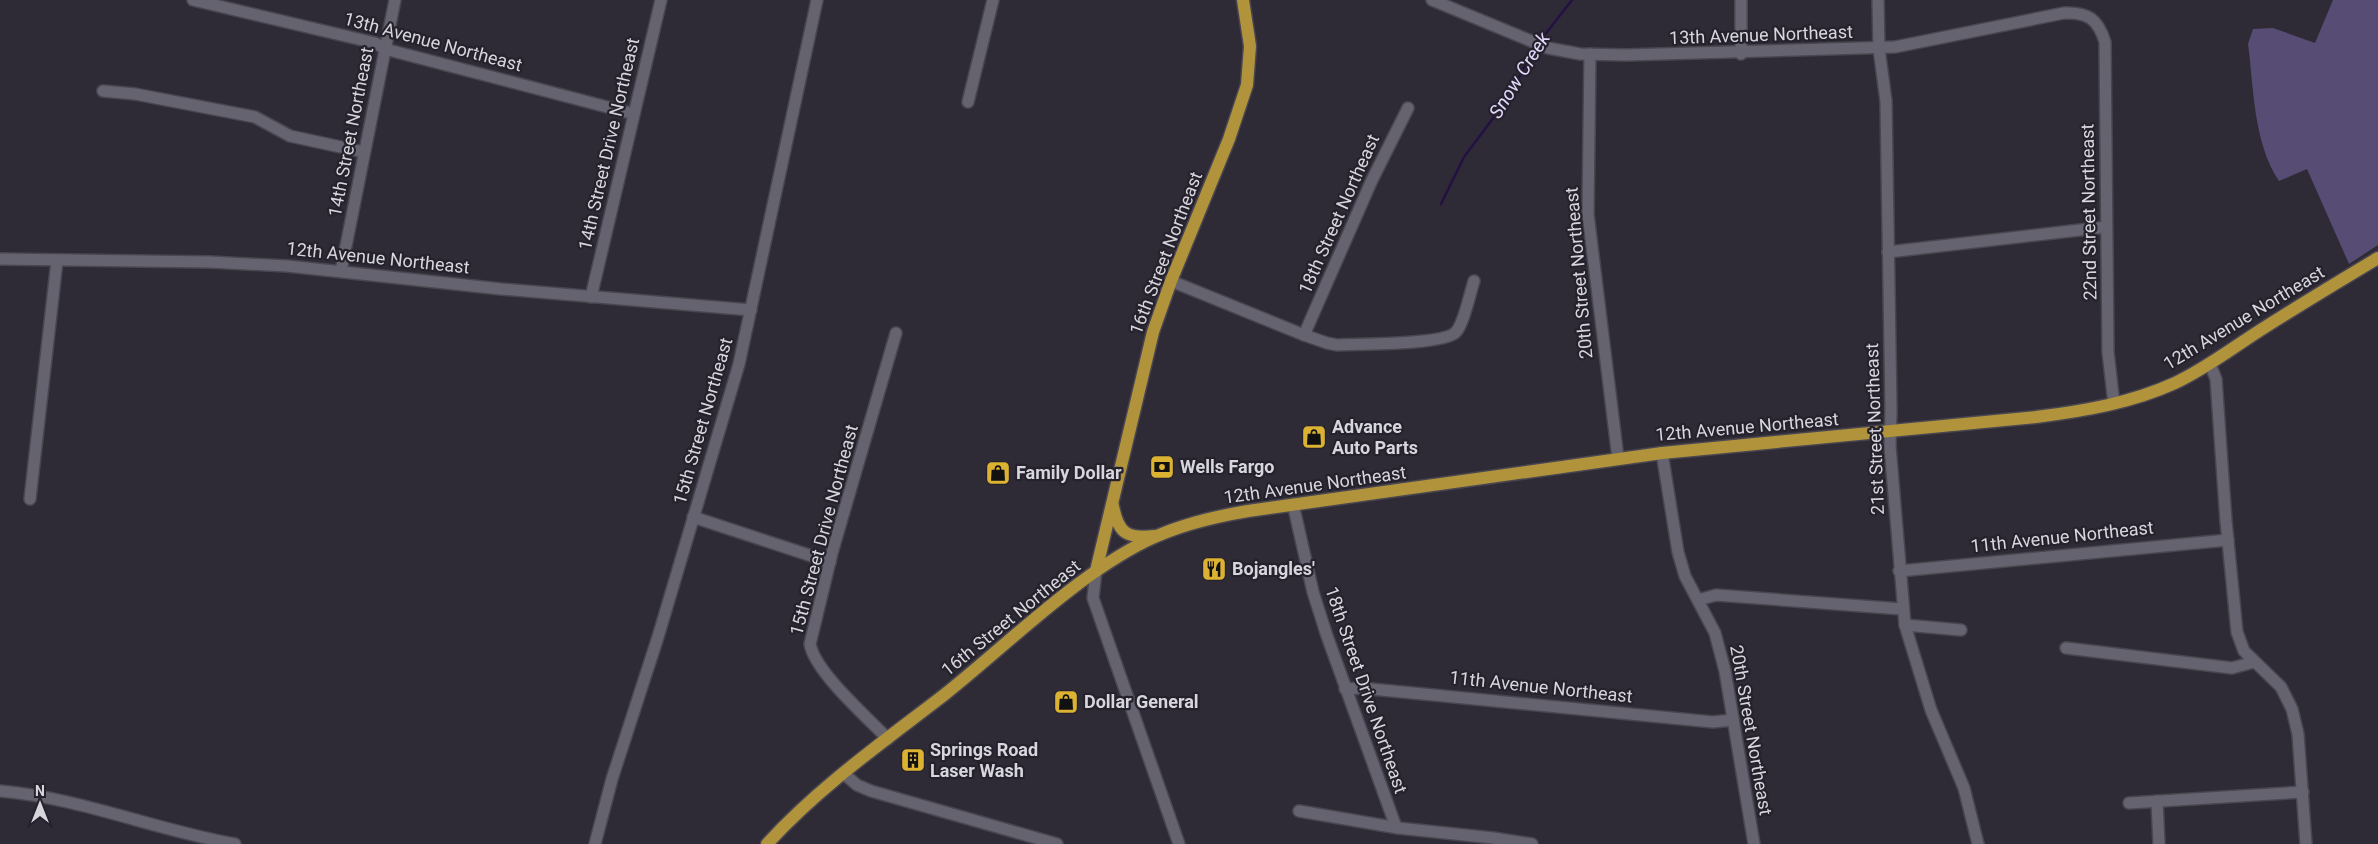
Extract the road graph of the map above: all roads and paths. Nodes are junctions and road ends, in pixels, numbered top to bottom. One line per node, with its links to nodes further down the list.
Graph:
1 (193, 0): 13 (street, 13th Avenue Northeast)
2 (396, 0): 13 (street, 14th Street Northeast)
3 (661, 0): 19 (street, 14th Street Drive Northeast)
4 (817, 0): 30 (street, 15th Street Northeast)
5 (993, 0): 17 (street)
6 (1243, 0): 27 (main road, 16th Street Northeast)
7 (1432, 0): 10 (street, 13th Avenue Northeast)
8 (1741, 0): 15 (street)
9 (1878, 0): 12 (street, 21st Street Northeast)
10 (1457, 5): 14 (street, 13th Avenue Northeast)
11 (2095, 22): 12 (street, 13th Avenue Northeast); 21 (street, 22nd Street Northeast)
12 (1879, 48): 15 (street, 13th Avenue Northeast); 22 (street, 21st Street Northeast)
13 (385, 49): 19 (street, 13th Avenue Northeast); 20 (street, 14th Street Northeast)
14 (1590, 54): 15 (street, 13th Avenue Northeast); 37 (street, 20th Street Northeast)
15 (1741, 54)
16 (103, 91): 20 (street)
17 (968, 102)
18 (1408, 108): 32 (street, 18th Street Northeast)
19 (634, 114): 29 (street, 14th Street Drive Northeast)
20 (364, 152): 26 (street, 14th Street Northeast)
21 (2106, 227): 22 (street); 34 (street, 22nd Street Northeast)
22 (1888, 252): 35 (street, 21st Street Northeast)
23 (2378, 258): 33 (main road, 12th Avenue Northeast)
24 (0, 260): 25 (street, 12th Avenue Northeast)
25 (57, 261): 26 (street, 12th Avenue Northeast); 38 (street)
26 (341, 271): 29 (street, 12th Avenue Northeast)
27 (1171, 281): 32 (street); 39 (main road, 16th Street Northeast)
28 (1474, 281): 32 (street)
29 (591, 296): 30 (street, 12th Avenue Northeast)
30 (751, 310): 41 (street, 15th Street Northeast)
31 (896, 334): 44 (street, 15th Street Drive Northeast)
32 (1304, 335)
33 (2210, 364): 34 (main road, 12th Avenue Northeast); 43 (street)
34 (2114, 404): 35 (main road, 12th Avenue Northeast)
35 (1891, 431): 36 (main road, 12th Avenue Northeast); 46 (street, 21st Street Northeast)
36 (1662, 453): 37 (main road, 12th Avenue Northeast); 47 (street, 20th Street Northeast)
37 (1618, 458): 40 (main road, 12th Avenue Northeast)
38 (30, 499)
39 (1112, 504): 42 (main road); 45 (main road, 16th Street Northeast)
40 (1293, 504): 42 (main road, 12th Avenue Northeast); 53 (street, 18th Street Drive Northeast)
41 (694, 517): 44 (street); 65 (street, 15th Street Northeast)
42 (1159, 536): 45 (main road, 12th Avenue Northeast)
43 (2228, 540): 46 (street, 11th Avenue Northeast); 52 (street)
44 (830, 562): 55 (street, 15th Street Drive Northeast)
45 (1096, 571): 55 (main road, 16th Street Northeast); 68 (street)
46 (1900, 571): 48 (street, 21st Street Northeast)
47 (1698, 600): 48 (street); 54 (street, 20th Street Northeast)
48 (1902, 609): 49 (street, 21st Street Northeast)
49 (1905, 625): 50 (street); 71 (street, 21st Street Northeast)
50 (1961, 630)
51 (2066, 648): 52 (street)
52 (2254, 662): 58 (street)
53 (1345, 689): 54 (street, 11th Avenue Northeast); 62 (street, 18th Street Drive Northeast)
54 (1734, 720): 70 (street, 20th Street Northeast)
55 (888, 739): 56 (main road, 16th Street Northeast)
56 (843, 773): 66 (main road, 16th Street Northeast); 67 (street)
57 (0, 790): 63 (street)
58 (2303, 792): 59 (street); 73 (street)
59 (2157, 801): 60 (street); 72 (street)
60 (2129, 803)
61 (1299, 811): 62 (street)
62 (1396, 827): 69 (street)
63 (217, 842): 64 (street)
64 (234, 844)
65 (595, 844)
66 (767, 844)
67 (1057, 844)
68 (1179, 844)
69 (1532, 844)
70 (1754, 844)
71 (1978, 844)
72 (2159, 844)
73 (2306, 844)

